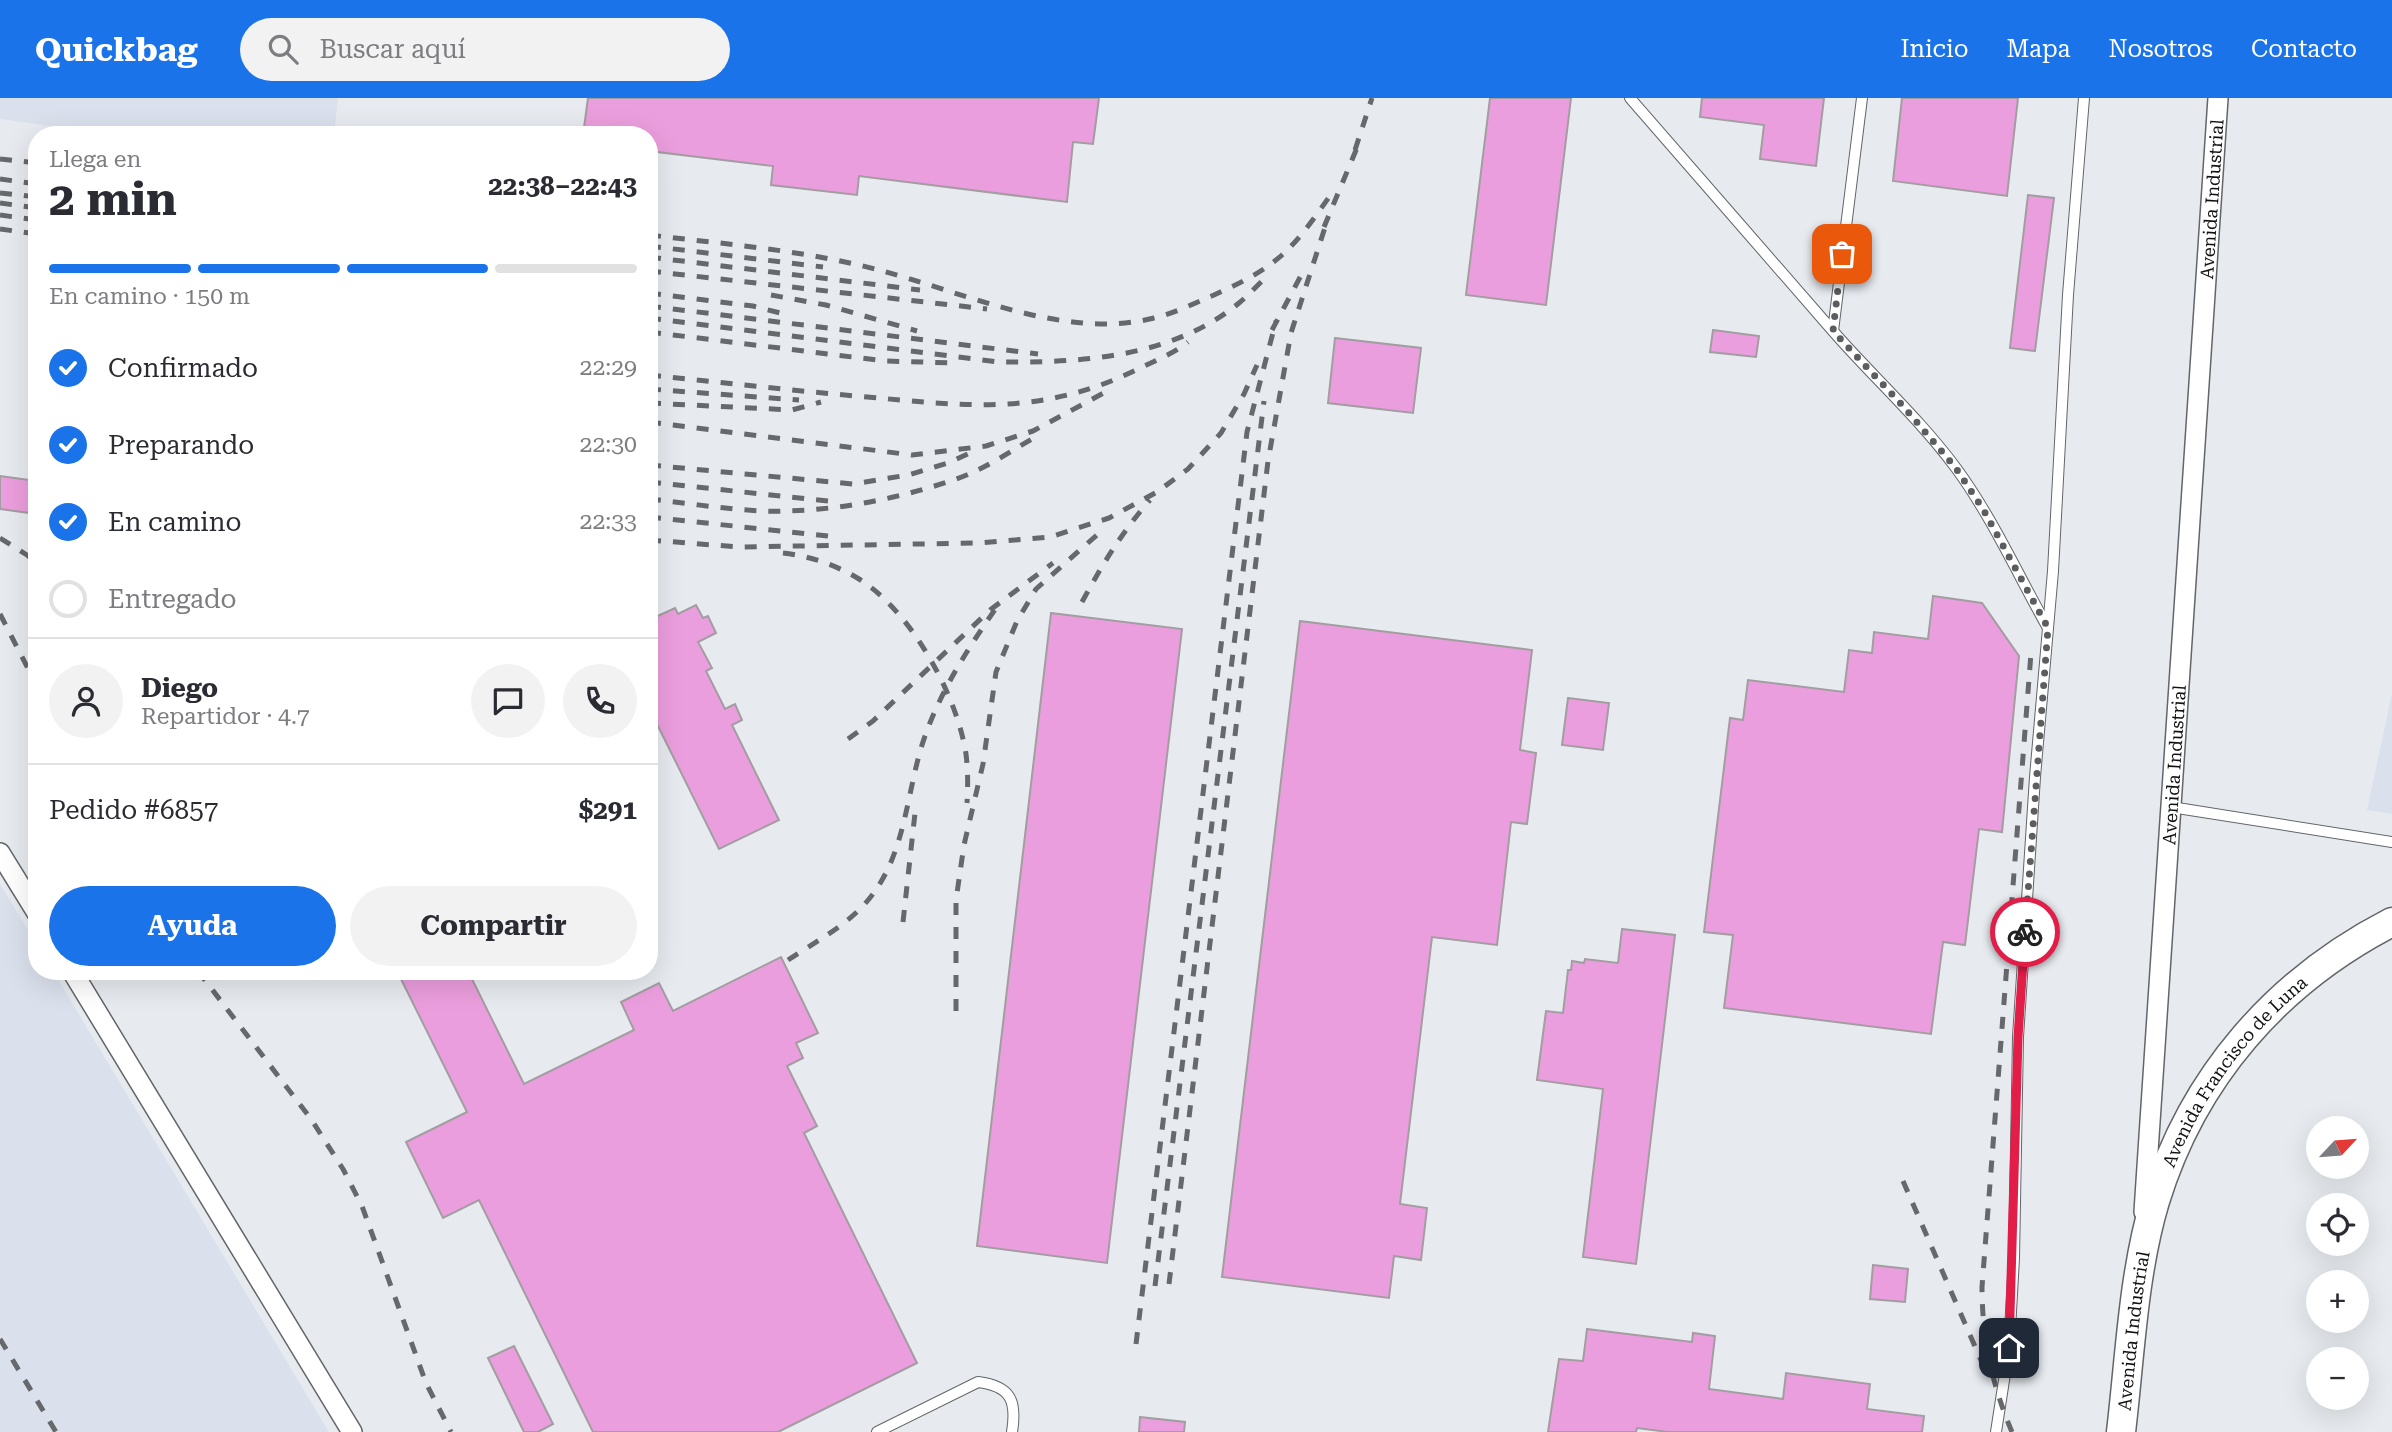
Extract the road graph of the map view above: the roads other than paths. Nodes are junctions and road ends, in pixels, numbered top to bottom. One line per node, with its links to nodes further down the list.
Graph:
1 (1630, 98): 5 (lane)
2 (1862, 98): 5 (lane)
3 (2084, 98): 6 (lane)
4 (2218, 98): 7 (street, Avenida Industrial)
5 (1833, 331): 6 (lane)
6 (2048, 628): 17 (lane)
7 (2172, 807): 8 (lane); 13 (street, Avenida Industrial)
8 (2392, 842)
9 (0, 853): 10 (street)
10 (28, 899)
11 (2392, 922): 13 (street, Avenida Francisco de Luna)
12 (77, 980): 14 (street)
13 (2140, 1266): 18 (street, Avenida Industrial)
14 (352, 1432)
15 (877, 1432): 16 (lane)
16 (1012, 1432)
17 (1996, 1432)
18 (2121, 1432)

